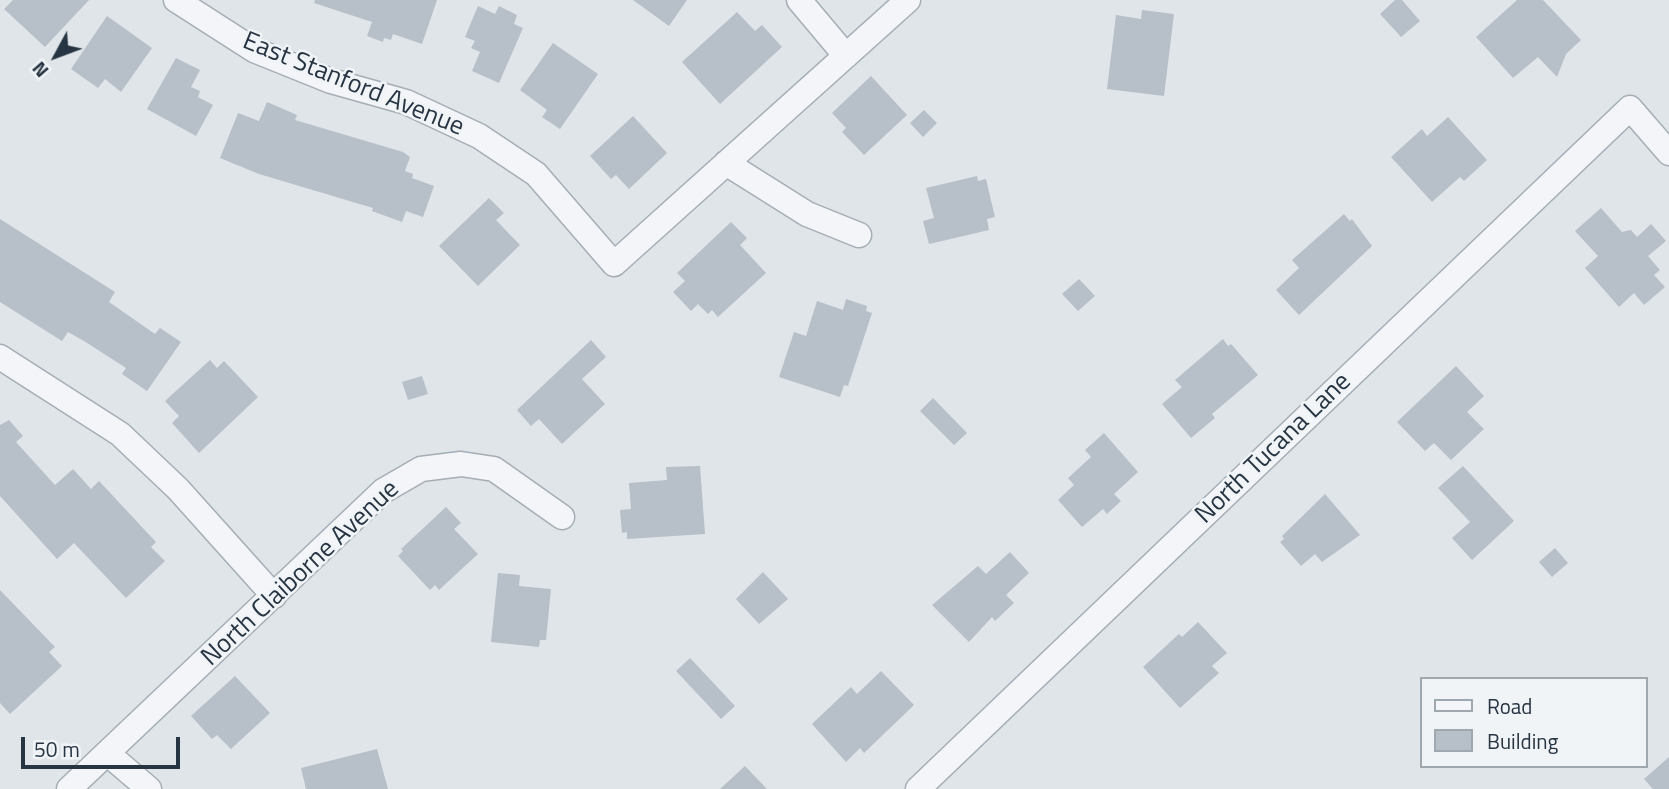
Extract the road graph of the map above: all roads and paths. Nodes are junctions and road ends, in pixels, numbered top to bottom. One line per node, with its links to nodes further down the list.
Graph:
1 (176, 0): 6 (street, East Stanford Avenue)
2 (799, 0): 4 (street)
3 (908, 0): 4 (street)
4 (846, 56): 6 (street)
5 (1669, 153): 14 (street, North Tucana Lane)
6 (726, 163): 7 (street)
7 (859, 235)
8 (0, 357): 10 (street)
9 (562, 517): 10 (street, North Claiborne Avenue)
10 (274, 596): 11 (street, North Claiborne Avenue)
11 (108, 754): 12 (street, North Claiborne Avenue); 13 (street)
12 (69, 789)
13 (149, 789)
14 (918, 789)

